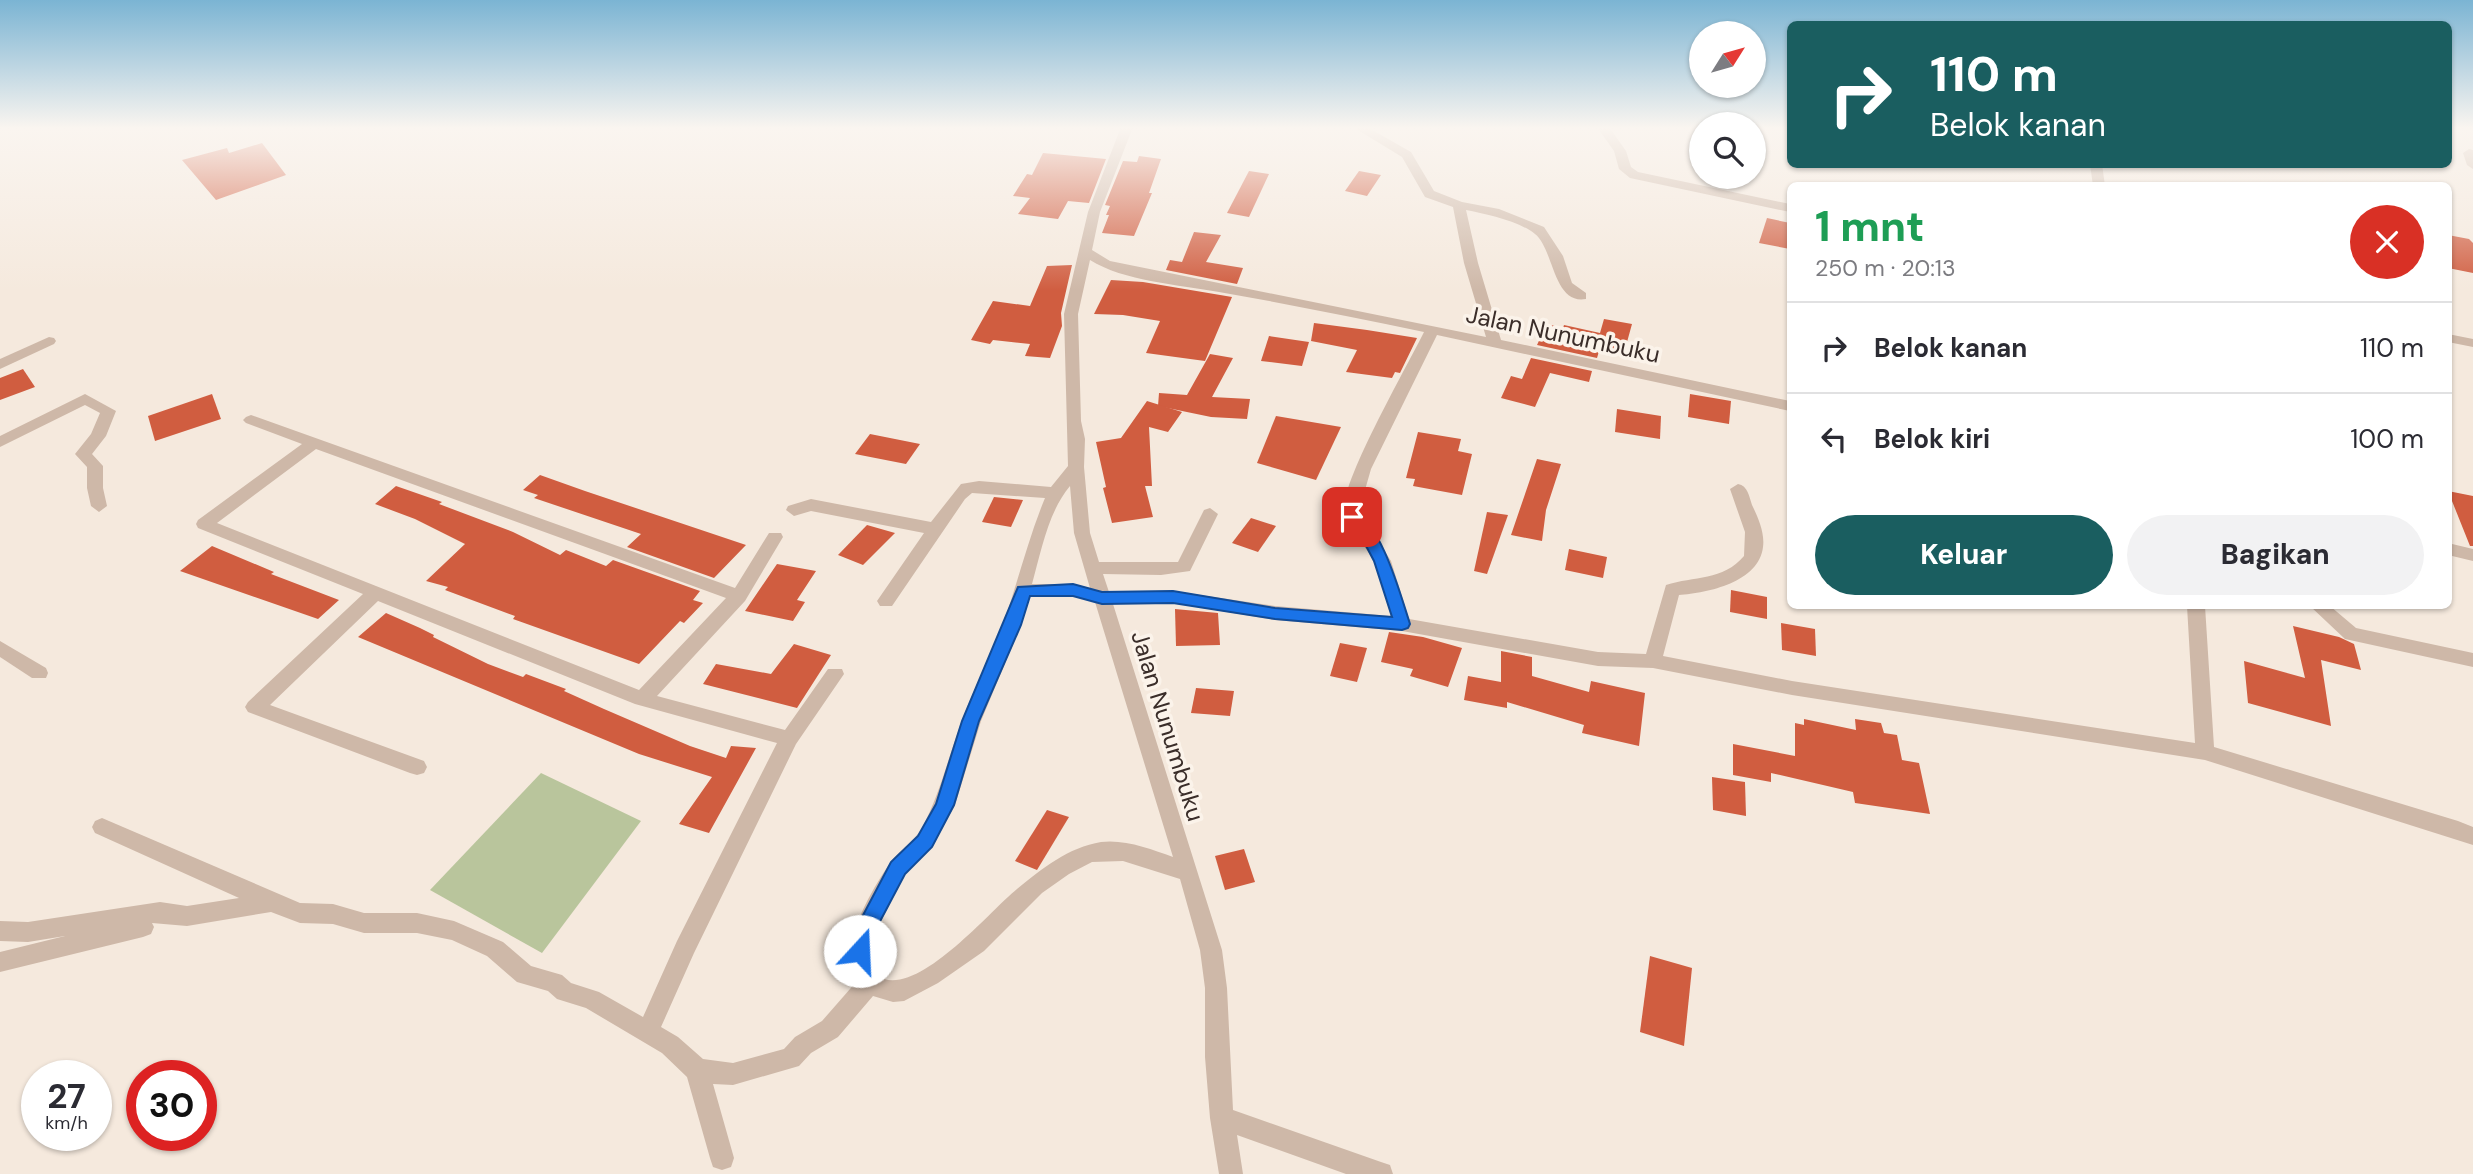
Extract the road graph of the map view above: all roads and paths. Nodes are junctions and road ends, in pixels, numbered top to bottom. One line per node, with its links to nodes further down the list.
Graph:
1 (1106, 182): 6 (street, Jalan Nunumbuku)
2 (1422, 182): 4 (street)
3 (1669, 182): 5 (street)
4 (1459, 205): 7 (street); 12 (street)
5 (1787, 207)
6 (1084, 251): 8 (street, Jalan Nunumbuku); 18 (street, Jalan Nunumbuku)
7 (1581, 296)
8 (1432, 331): 12 (street, Jalan Nunumbuku); 36 (street)
9 (2452, 339): 11 (street)
10 (49, 341): 13 (street)
11 (2473, 343)
12 (1495, 344): 14 (street, Jalan Nunumbuku)
13 (0, 365)
14 (1787, 405)
15 (251, 420): 17 (street)
16 (0, 442): 21 (street)
17 (312, 444): 30 (street); 31 (street)
18 (1076, 467): 20 (street); 28 (street, Jalan Nunumbuku)
19 (1738, 489): 39 (street)
20 (1055, 493): 24 (street); 29 (street)
21 (99, 506)
22 (794, 510): 24 (street)
23 (1210, 514): 28 (street)
24 (936, 529): 33 (street)
25 (775, 537): 31 (street)
26 (2452, 550): 27 (street)
27 (2473, 555)
28 (1092, 568): 32 (street, Jalan Nunumbuku)
29 (1023, 591): 32 (street); 53 (street)
30 (375, 593): 42 (street); 45 (street)
31 (739, 596): 42 (street)
32 (1102, 598): 36 (street); 48 (street, Jalan Nunumbuku)
33 (886, 601)
34 (2196, 609): 44 (street)
35 (2322, 609): 38 (street)
36 (1402, 624): 39 (street)
37 (0, 648): 40 (street)
38 (2473, 660)
39 (1653, 661): 44 (street)
40 (39, 674)
41 (835, 674): 43 (street)
42 (642, 699): 43 (street)
43 (789, 739): 54 (street)
44 (2205, 752): 47 (street)
45 (417, 767)
46 (102, 827): 49 (street)
47 (2473, 836)
48 (1189, 873): 53 (street); 56 (street, Jalan Nunumbuku)
49 (271, 903): 50 (street); 54 (street)
50 (187, 916): 51 (street); 52 (street)
51 (0, 931)
52 (0, 962)
53 (870, 981): 55 (street)
54 (647, 1032): 55 (street)
55 (697, 1070): 57 (street)
56 (1222, 1118): 58 (street, Jalan Nunumbuku); 59 (street)
57 (722, 1158)
58 (1231, 1174)
59 (1381, 1174)

